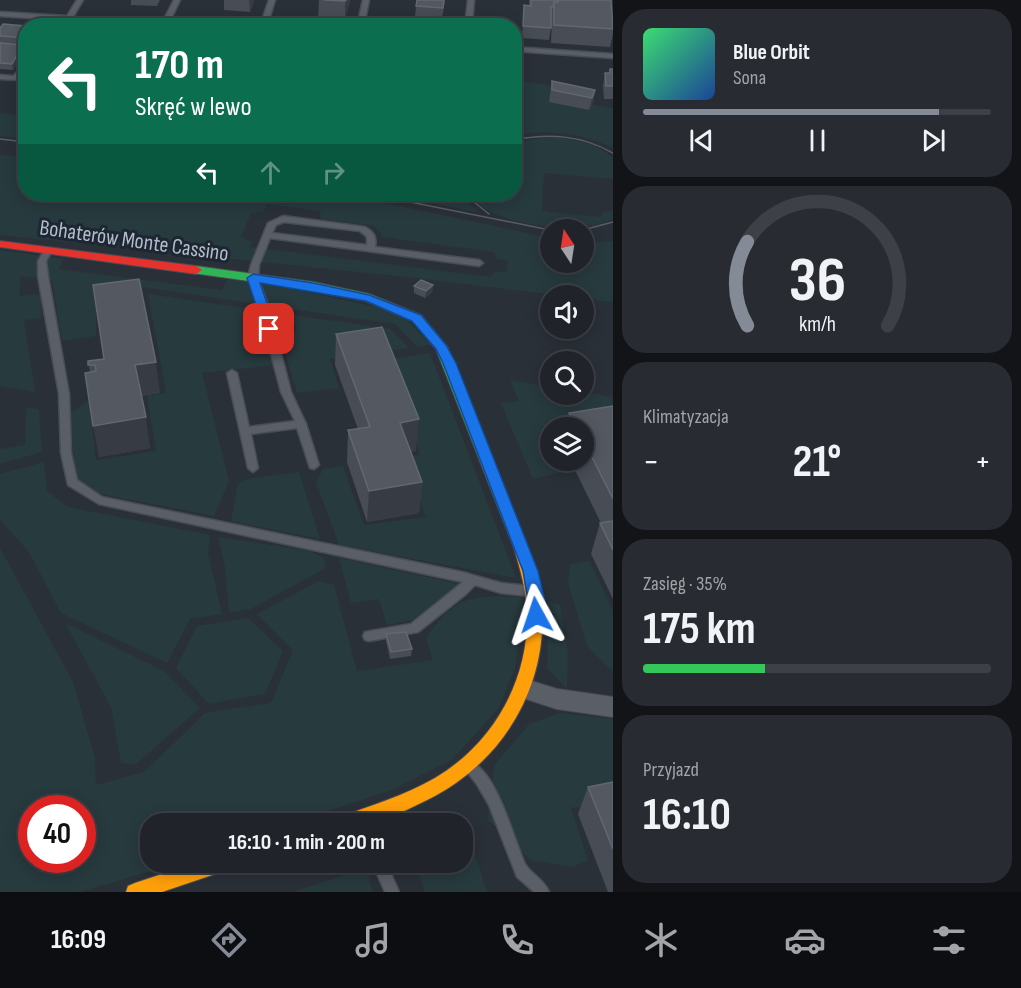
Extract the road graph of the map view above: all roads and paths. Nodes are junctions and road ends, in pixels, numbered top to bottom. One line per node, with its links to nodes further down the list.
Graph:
1 (80, 0): 8 (lane)
2 (177, 0): 9 (lane)
3 (272, 0): 10 (lane)
4 (366, 0): 11 (lane)
5 (471, 0): 12 (lane)
6 (0, 14): 7 (lane)
7 (39, 18)
8 (71, 18)
9 (168, 18)
10 (266, 18)
11 (362, 18)
12 (469, 18)
13 (522, 50): 14 (lane)
14 (613, 56)
15 (18, 76): 16 (lane)
16 (0, 77)
17 (267, 236): 19 (lane); 19 (lane); 22 (lane)
18 (0, 244): 20 (street, Bohaterów Monte Cassino)
19 (370, 249): 21 (lane)
20 (48, 250): 22 (street, Bohaterów Monte Cassino); 28 (lane)
21 (479, 263)
22 (253, 278): 24 (lane); 29 (street, Bohaterów Monte Cassino)
23 (232, 373): 25 (lane)
24 (301, 424): 25 (lane); 26 (lane)
25 (245, 431): 27 (lane)
26 (314, 465)
27 (253, 468)
28 (473, 580): 29 (lane); 30 (lane)
29 (535, 591): 31 (street, Bohaterów Monte Cassino)
30 (369, 636)
31 (525, 689): 32 (street); 33 (street, Bohaterów Monte Cassino)
32 (613, 707)
33 (467, 765): 34 (street, Bohaterów Monte Cassino); 41 (lane)
34 (379, 813)
35 (193, 873): 37 (street)
36 (384, 873): 40 (lane)
37 (181, 877): 38 (street); 39 (lane)
38 (135, 892)
39 (186, 892)
40 (392, 892)
41 (542, 892)

